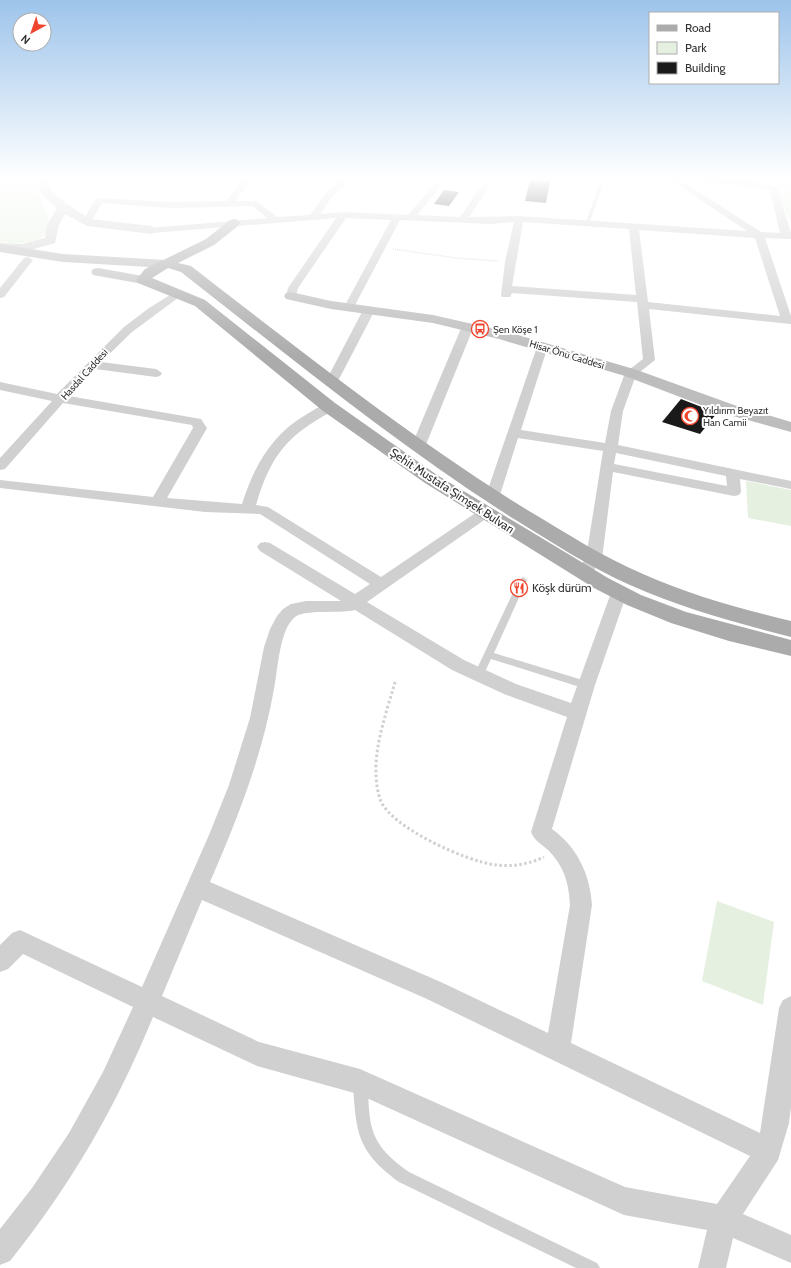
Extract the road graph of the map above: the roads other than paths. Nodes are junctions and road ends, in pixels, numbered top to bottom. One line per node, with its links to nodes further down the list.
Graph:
1 (51, 238): 9 (street)
2 (215, 238): 8 (main road)
3 (327, 238): 17 (street)
4 (387, 238): 19 (street)
5 (515, 238): 18 (street)
6 (635, 238): 18 (street)
7 (759, 238): 21 (street)
8 (210, 242): 12 (main road); 13 (main road)
9 (0, 248): 12 (main road)
10 (0, 256): 11 (main road)
11 (28, 260): 14 (main road); 15 (street)
12 (166, 264): 13 (main road, Şehit Mustafa Şimşek Bulvarı); 14 (main road)
13 (195, 275): 16 (main road); 27 (main road, Şehit Mustafa Şimşek Bulvarı)
14 (143, 280): 16 (main road, Şehit Mustafa Şimşek Bulvarı)
15 (1, 291)
16 (172, 291): 24 (street, Hasdal Caddesi); 30 (main road, Şehit Mustafa Şimşek Bulvarı)
17 (290, 296): 19 (main road, Hisar Önü Caddesi)
18 (642, 302): 21 (street); 26 (street)
19 (349, 307): 20 (main road, Hisar Önü Caddesi)
20 (368, 310): 22 (main road, Hisar Önü Caddesi); 27 (street)
21 (789, 321)
22 (468, 326): 23 (main road, Hisar Önü Caddesi); 33 (street)
23 (542, 346): 26 (main road, Hisar Önü Caddesi); 32 (street)
24 (92, 365): 25 (street); 29 (street, Hasdal Caddesi)
25 (156, 373)
26 (631, 373): 31 (main road, Hisar Önü Caddesi); 34 (street)
27 (332, 381): 33 (main road, Şehit Mustafa Şimşek Bulvarı)
28 (0, 386): 29 (street)
29 (62, 399): 35 (street, Hasdal Caddesi); 40 (street)
30 (329, 407): 41 (main road, Şehit Mustafa Şimşek Bulvarı); 42 (street)
31 (791, 427)
32 (513, 433): 34 (street); 41 (street)
33 (418, 447): 41 (main road, Şehit Mustafa Şimşek Bulvarı)
34 (611, 448): 36 (street); 37 (street)
35 (0, 466)
36 (607, 466): 37 (street); 44 (street)
37 (733, 473): 39 (street)
38 (0, 484): 40 (street)
39 (791, 485)
40 (158, 501): 42 (street)
41 (488, 506): 44 (main road, Şehit Mustafa Şimşek Bulvarı); 46 (street)
42 (248, 508): 46 (street)
43 (265, 547): 48 (street)
44 (588, 566): 47 (main road, Şehit Mustafa Şimşek Bulvarı); 49 (main road, Şehit Mustafa Şimşek Bulvarı)
45 (522, 580): 51 (lane)
46 (381, 584): 48 (street)
47 (619, 593): 50 (main road, Şehit Mustafa Şimşek Bulvarı); 53 (street)
48 (356, 602): 52 (street); 55 (street)
49 (791, 629)
50 (791, 648)
51 (488, 655): 52 (lane); 53 (lane)
52 (479, 675): 54 (street)
53 (586, 685): 54 (street)
54 (578, 713): 59 (street)
55 (196, 887): 57 (street); 59 (street)
56 (0, 961): 57 (street)
57 (148, 1003): 60 (street); 64 (street)
58 (791, 1008): 61 (street)
59 (558, 1049): 61 (street)
60 (360, 1082): 62 (street); 65 (lane)
61 (769, 1151): 62 (street)
62 (723, 1219): 63 (street); 66 (street)
63 (791, 1249)
64 (0, 1251)
65 (592, 1268)
66 (712, 1268)

